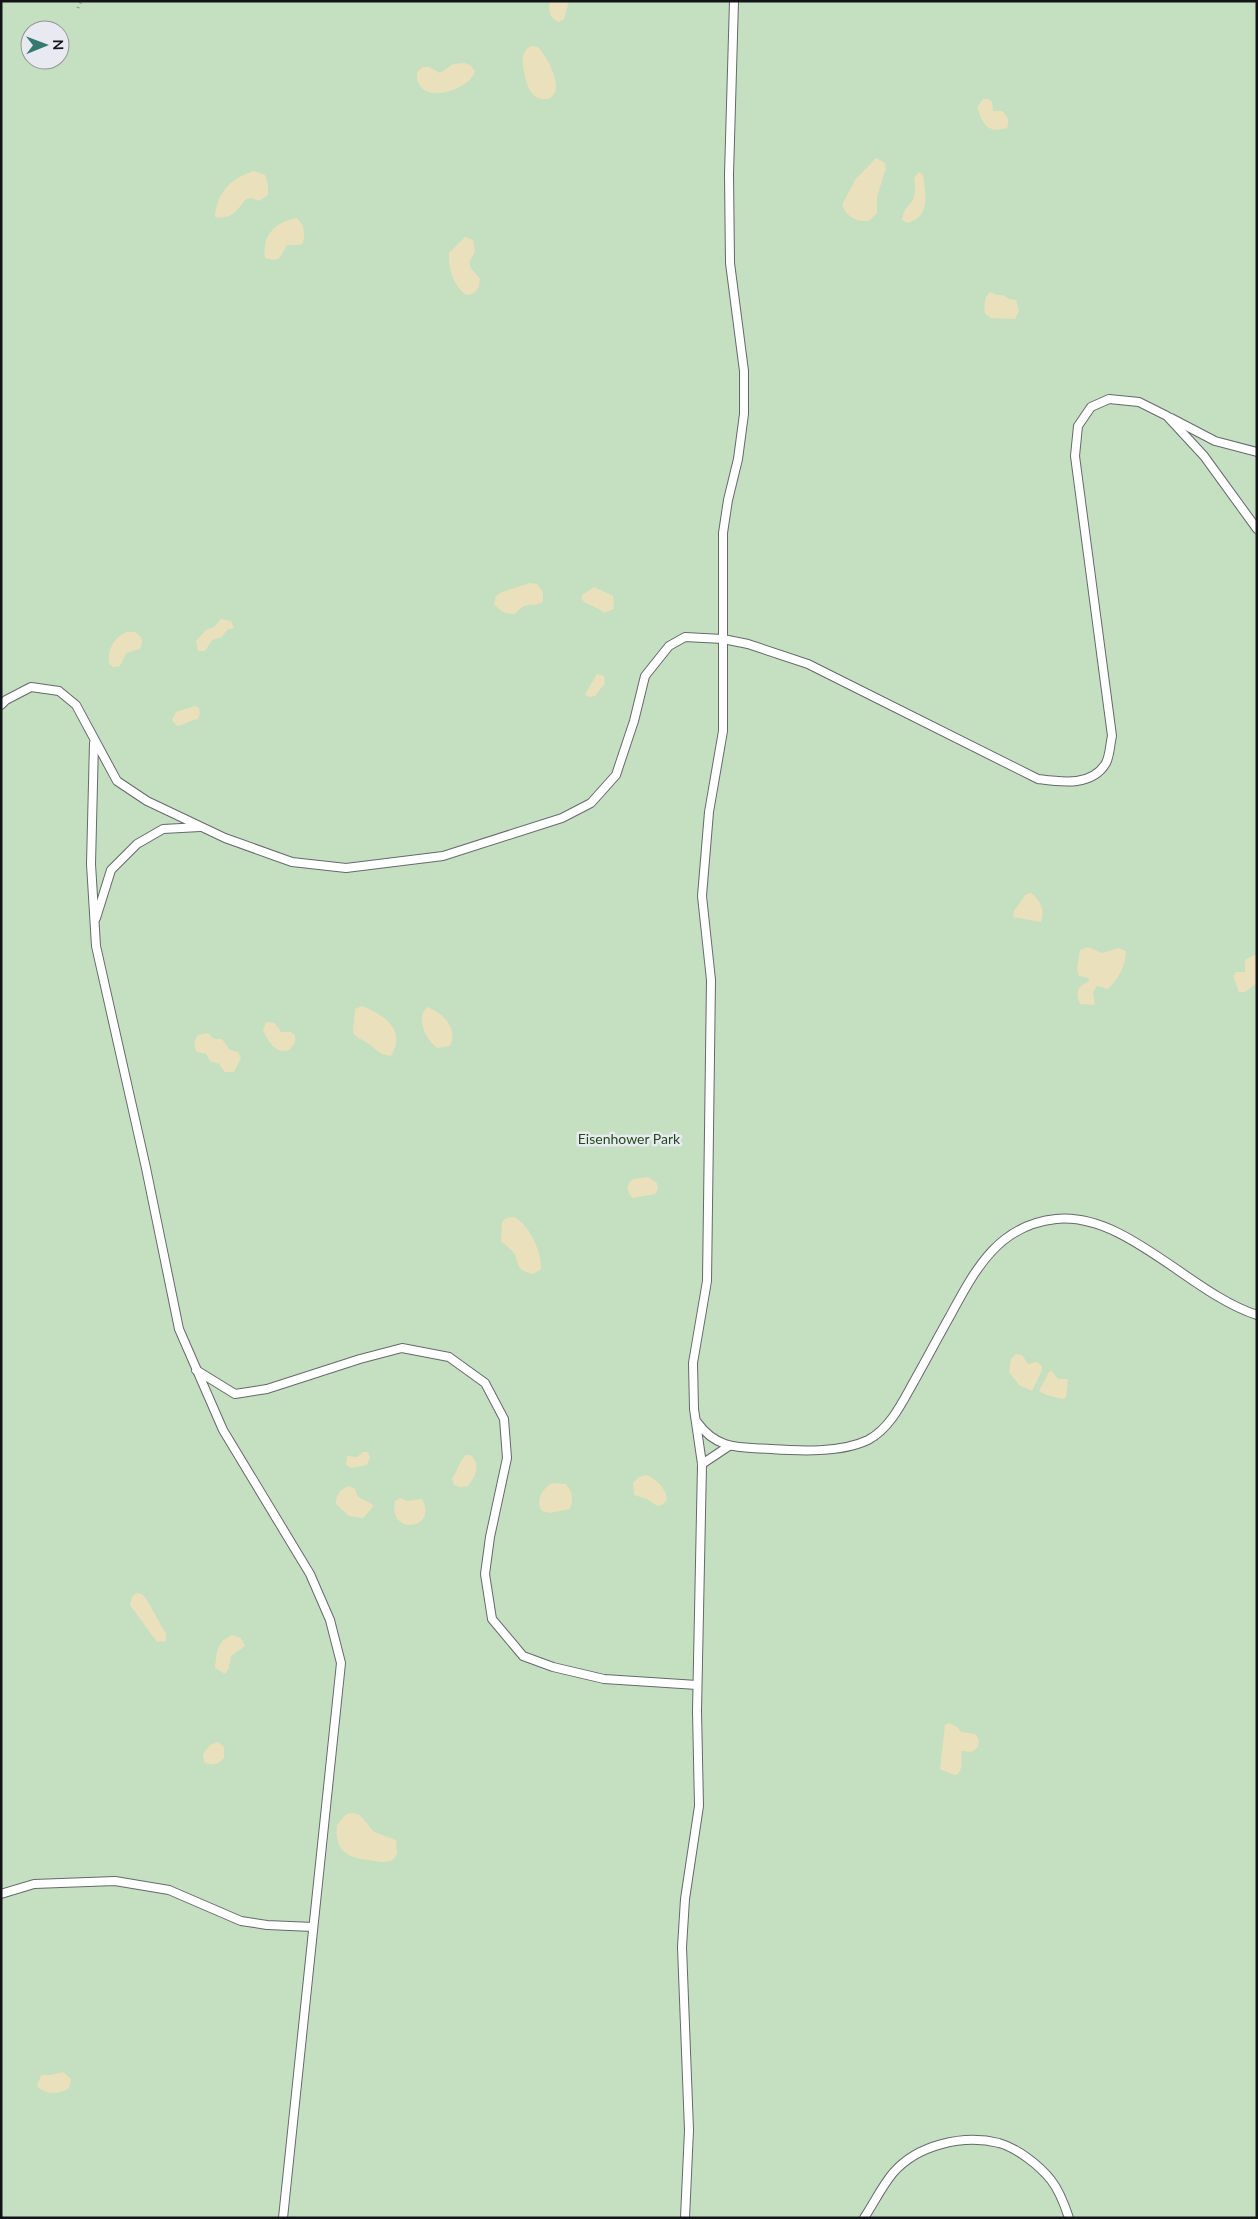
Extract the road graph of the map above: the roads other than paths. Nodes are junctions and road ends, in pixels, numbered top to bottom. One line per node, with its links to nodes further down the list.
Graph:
1 (734, 1): 5 (lane)
2 (1167, 416): 3 (lane); 4 (lane); 5 (lane)
3 (1257, 452)
4 (1257, 529)
5 (723, 639): 8 (lane); 12 (lane)
6 (1, 705): 7 (lane)
7 (94, 743): 8 (lane); 9 (lane)
8 (202, 827): 9 (lane)
9 (94, 923): 11 (lane)
10 (1257, 1315): 13 (lane)
11 (196, 1370): 15 (lane); 17 (lane)
12 (696, 1420): 13 (lane); 14 (lane)
13 (729, 1446): 14 (lane)
14 (702, 1464): 15 (lane)
15 (697, 1685): 19 (lane)
16 (1, 1894): 17 (lane)
17 (313, 1927): 18 (lane)
18 (283, 2218)
19 (685, 2218)
20 (864, 2218): 21 (lane)
21 (1069, 2218)

